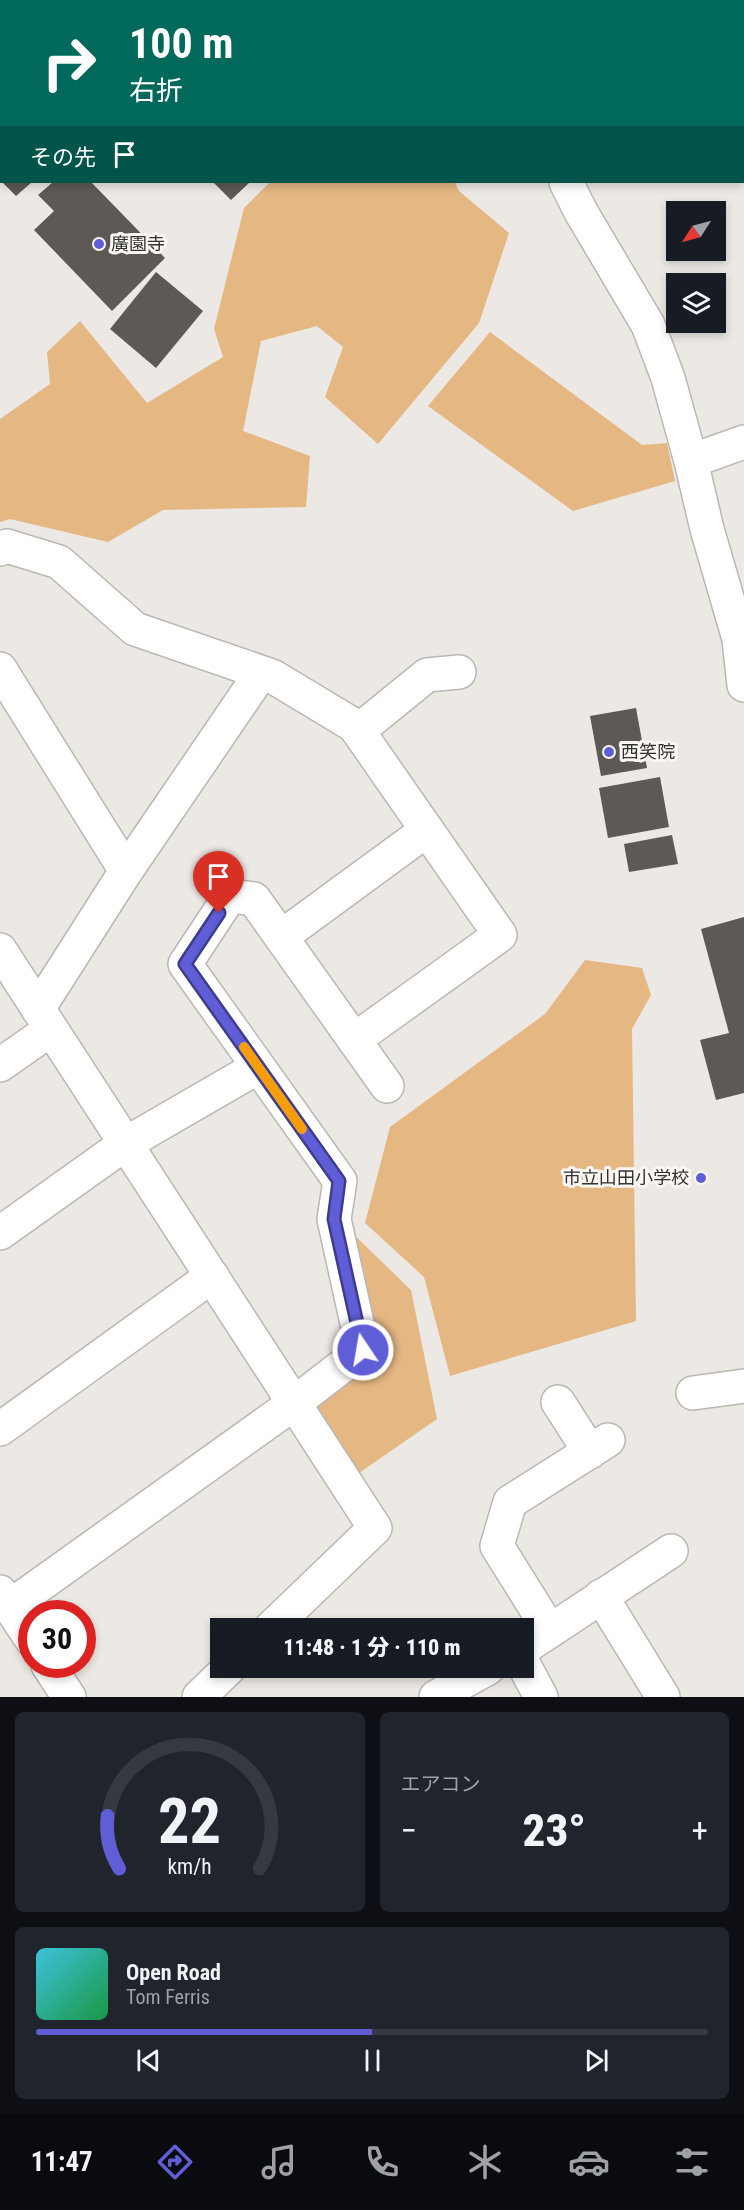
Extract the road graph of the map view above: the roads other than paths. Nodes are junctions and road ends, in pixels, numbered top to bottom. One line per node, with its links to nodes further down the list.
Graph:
1 (566, 183): 3 (street)
2 (744, 442): 3 (street)
3 (691, 461): 8 (street)
4 (0, 549): 7 (street)
5 (0, 669): 11 (street)
6 (459, 672): 9 (street)
7 (261, 673): 9 (street); 11 (street)
8 (744, 685)
9 (358, 731): 10 (street)
10 (427, 830): 12 (street); 15 (street)
11 (126, 871): 14 (street)
12 (281, 937): 15 (street); 17 (street)
13 (0, 950): 14 (street)
14 (44, 1020): 16 (street); 19 (street)
15 (354, 1040): 18 (street)
16 (0, 1065)
17 (258, 1067): 19 (street); 25 (street)
18 (387, 1086)
19 (125, 1144): 20 (street); 21 (street)
20 (0, 1233)
21 (212, 1276): 25 (street); 26 (street)
22 (744, 1386): 23 (street)
23 (693, 1393)
24 (558, 1402): 32 (street)
25 (293, 1404): 29 (street); 30 (street)
26 (0, 1429)
27 (671, 1551): 28 (street)
28 (602, 1596): 32 (street); 39 (street)
29 (5, 1599): 31 (street)
30 (281, 1618)
31 (18, 1619)
32 (537, 1639)
33 (57, 1678): 36 (street)
34 (470, 1678): 37 (street)
35 (531, 1678): 38 (street)
36 (69, 1697)
37 (436, 1697)
38 (541, 1697)
39 (663, 1697)

